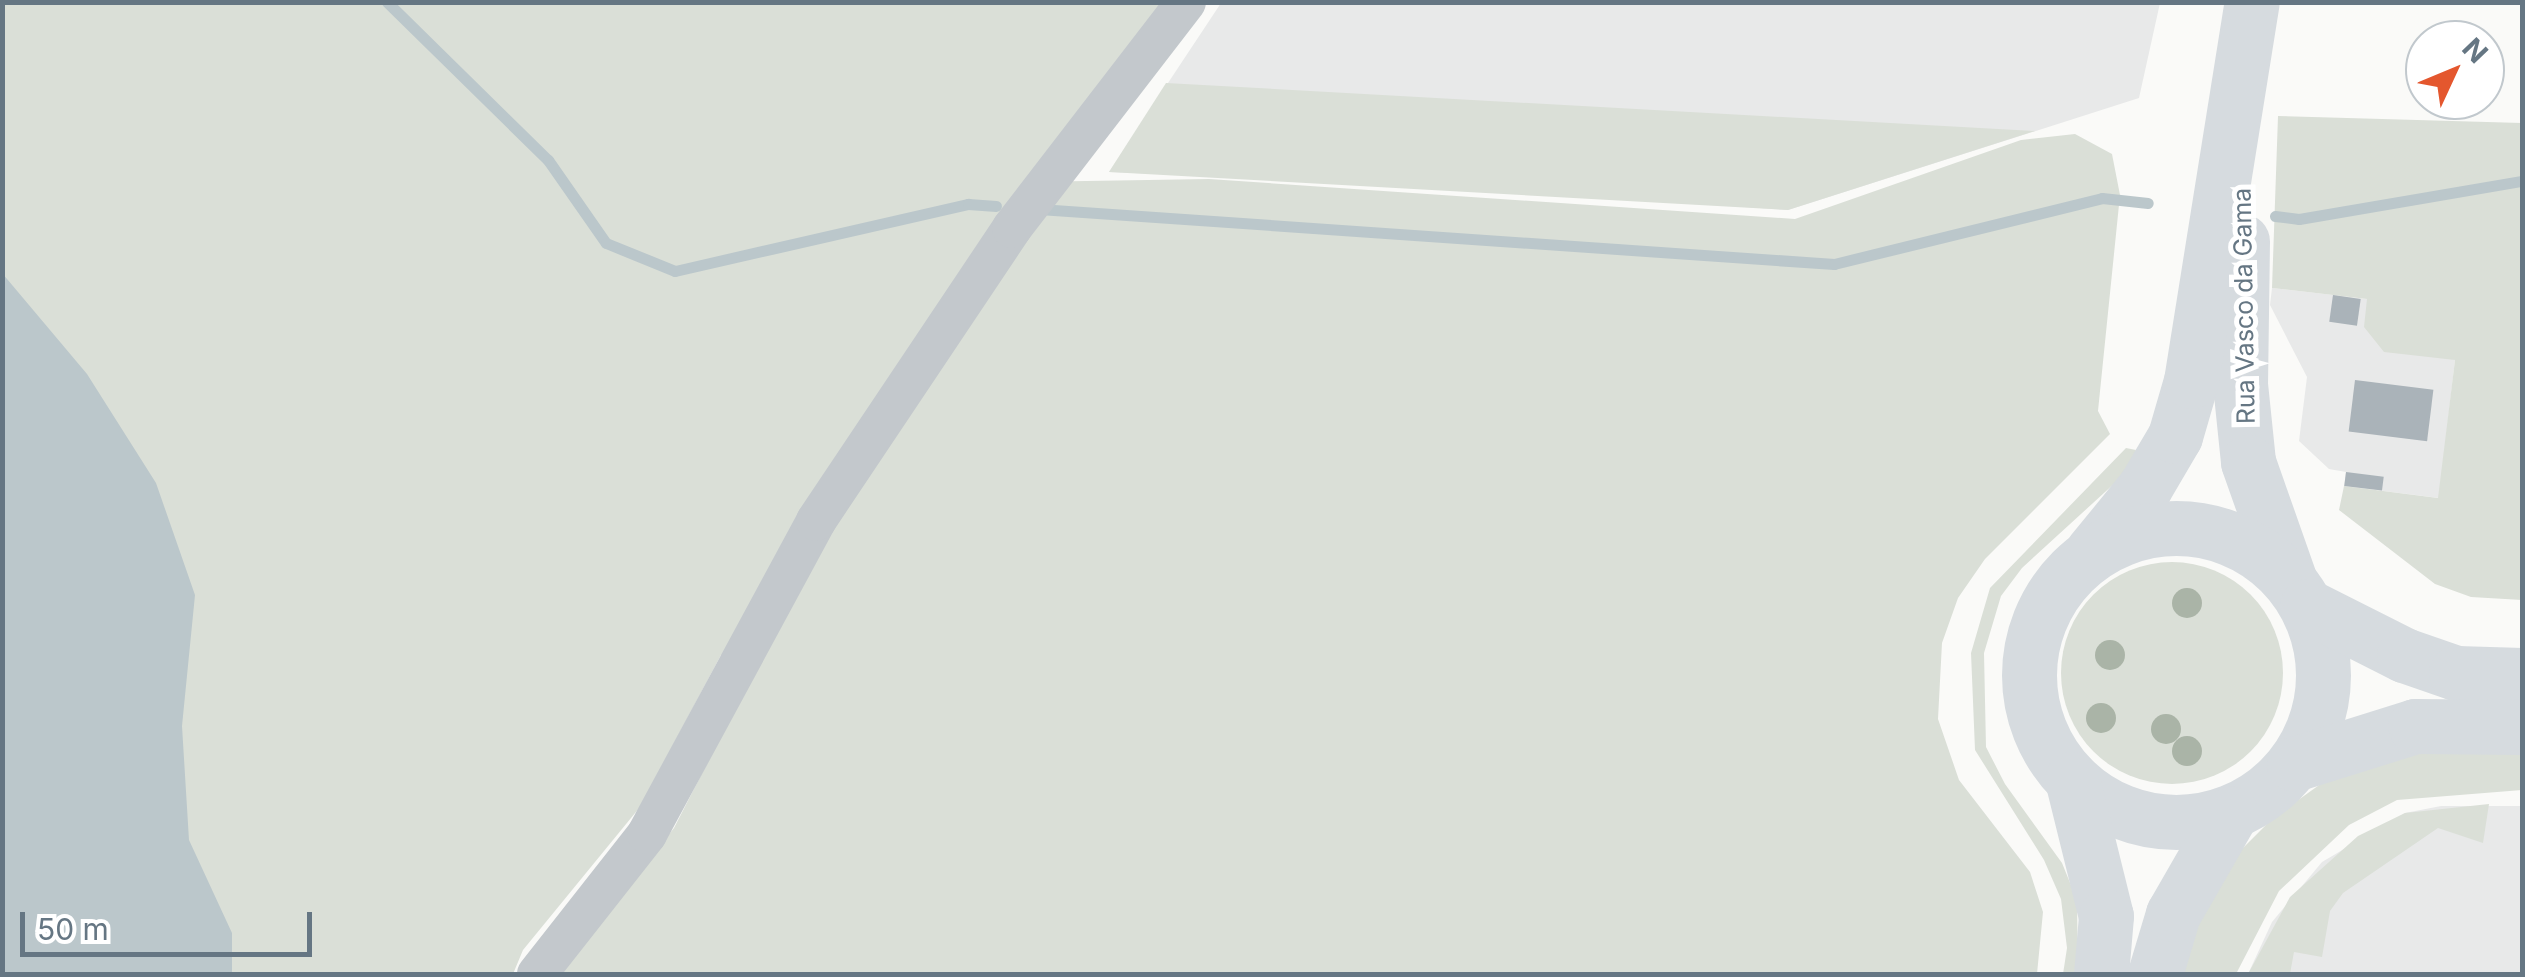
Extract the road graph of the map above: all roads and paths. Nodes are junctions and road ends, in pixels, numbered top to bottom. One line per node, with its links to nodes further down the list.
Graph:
1 (1186, 2): 11 (street)
2 (2252, 2): 3 (main road, Rua Vasco da Gama)
3 (2241, 84): 4 (main road, Rua Vasco da Gama); 5 (main road, Rua Vasco da Gama)
4 (2092, 552): 5 (main road); 9 (main road)
5 (2298, 593): 6 (main road); 8 (main road)
6 (2522, 675)
7 (2522, 727): 8 (main road)
8 (2294, 764): 10 (main road)
9 (2072, 779): 10 (main road); 12 (main road)
10 (2231, 813): 13 (main road)
11 (537, 974)
12 (2101, 974)
13 (2155, 974)

